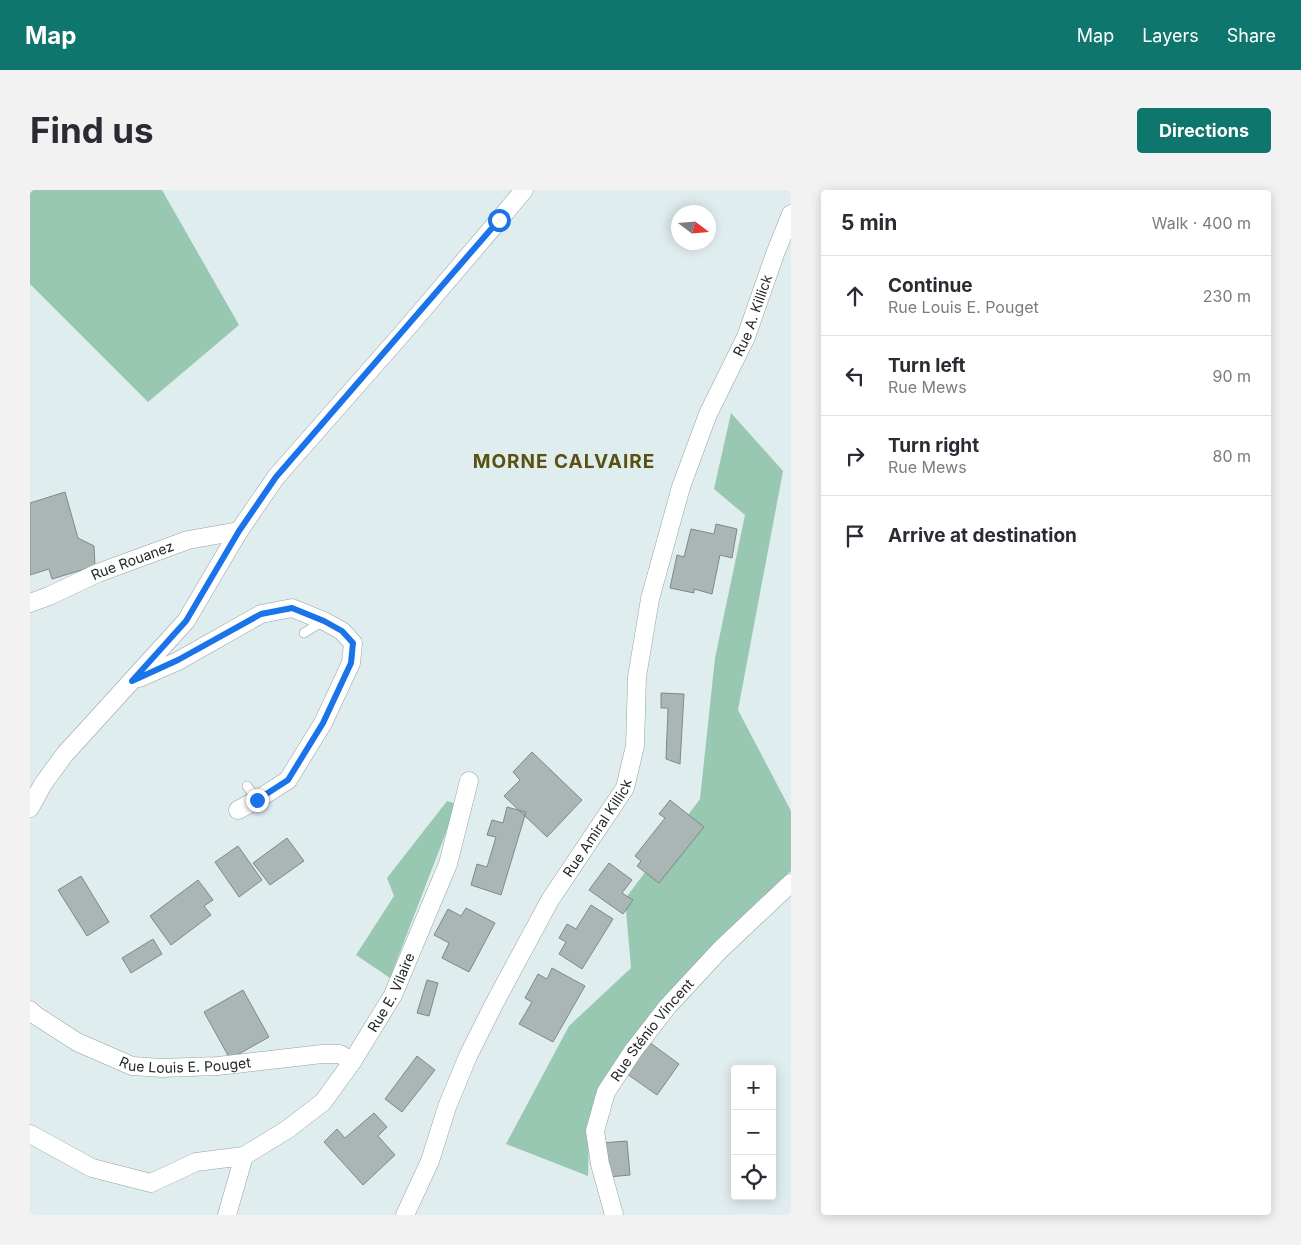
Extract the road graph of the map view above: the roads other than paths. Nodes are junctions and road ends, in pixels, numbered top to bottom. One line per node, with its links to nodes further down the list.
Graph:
1 (524, 190): 4 (street)
2 (791, 214): 3 (street, Rue A. Killick)
3 (708, 414): 19 (street, Rue Amiral Killick)
4 (239, 531): 5 (street, Rue Rouanez); 8 (street)
5 (30, 603)
6 (324, 621): 7 (lane); 8 (street); 11 (street)
7 (304, 633)
8 (132, 681): 10 (street)
9 (469, 781): 14 (street, Rue E. Vilaire)
10 (30, 808)
11 (238, 810)
12 (791, 883): 17 (street, Rue Sténio Vincent)
13 (30, 1010): 14 (street, Rue Louis E. Pouget)
14 (352, 1062): 16 (street, Rue E. Vilaire)
15 (30, 1134): 16 (street)
16 (244, 1156): 18 (street)
17 (613, 1214)
18 (227, 1215)
19 (404, 1215)

